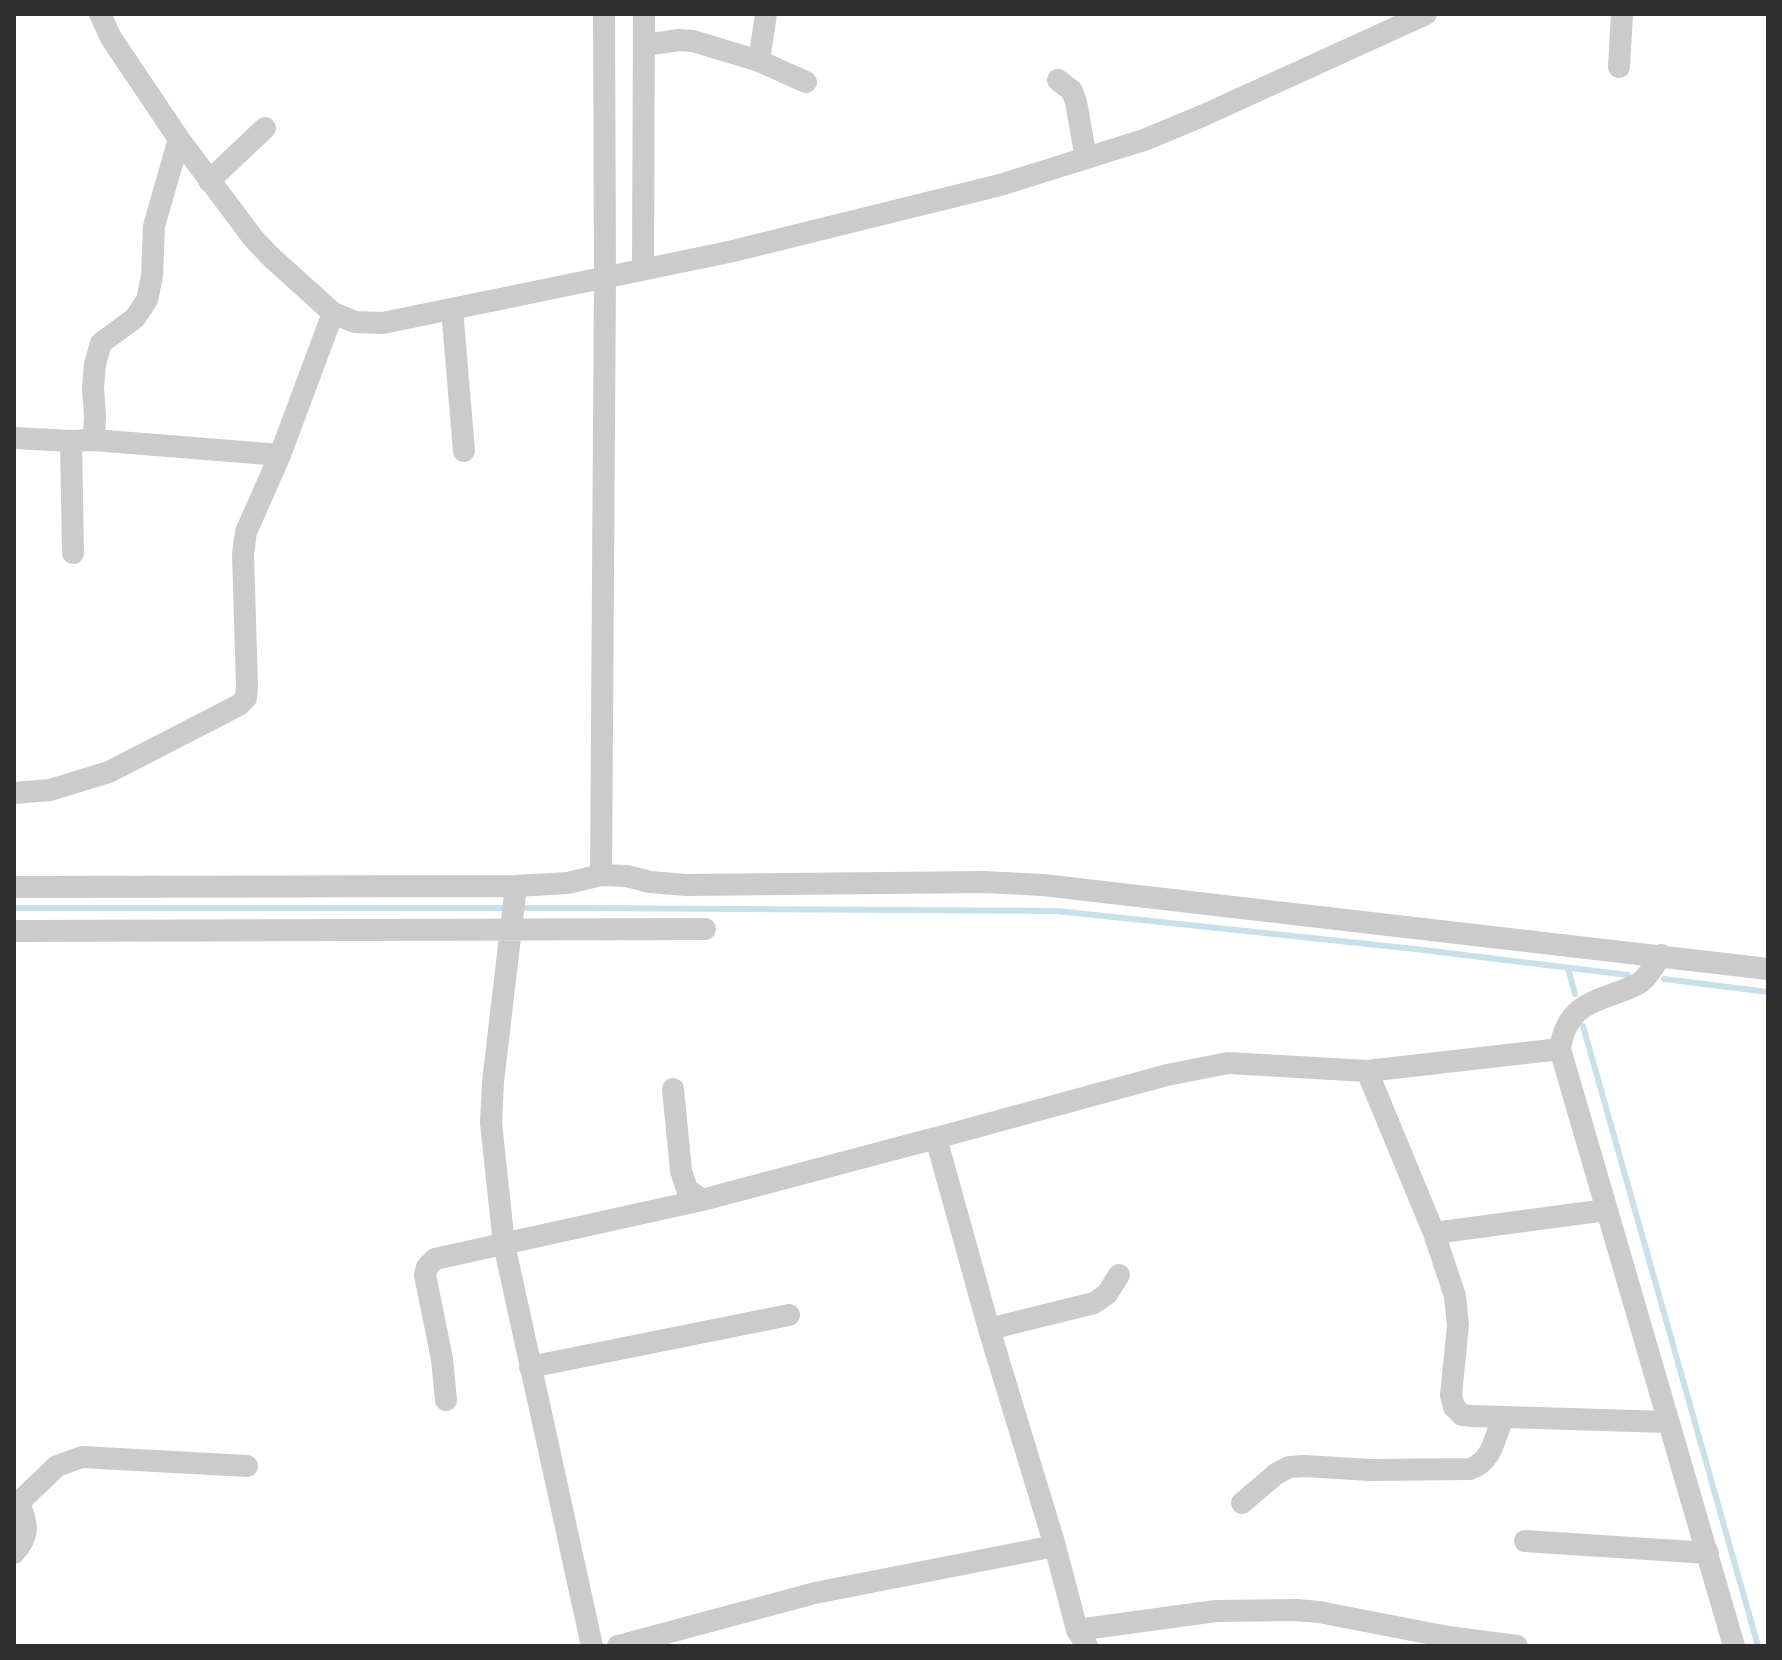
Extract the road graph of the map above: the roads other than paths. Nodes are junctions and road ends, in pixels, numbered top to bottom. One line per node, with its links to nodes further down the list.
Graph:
1 (100, 14): 13 (street)
2 (604, 14): 17 (street)
3 (644, 14): 7 (street)
4 (766, 14): 8 (street)
5 (1426, 14): 14 (street)
6 (1622, 14): 9 (street)
7 (645, 45): 8 (street); 16 (street)
8 (759, 61): 11 (street)
9 (1619, 67)
10 (1058, 80): 14 (street)
11 (806, 82)
12 (265, 128): 15 (street)
13 (179, 139): 15 (street); 21 (street)
14 (1086, 158): 16 (street)
15 (209, 181): 19 (street)
16 (640, 270): 17 (street)
17 (608, 276): 18 (street); 27 (street)
18 (452, 309): 19 (street); 23 (street)
19 (333, 313): 24 (street)
20 (14, 438): 22 (street)
21 (94, 440): 22 (street); 24 (street)
22 (71, 441): 25 (street)
23 (464, 451)
24 (280, 455): 26 (street)
25 (73, 553)
26 (14, 793)
27 (601, 875): 28 (street); 33 (street)
28 (516, 886): 29 (street); 30 (street)
29 (14, 887)
30 (511, 928): 31 (street); 32 (street); 42 (street)
31 (705, 929)
32 (14, 931)
33 (1661, 955): 34 (street); 35 (street)
34 (1768, 969)
35 (1560, 1049): 36 (street); 40 (street)
36 (1367, 1071): 38 (street); 41 (street)
37 (673, 1089): 39 (street)
38 (936, 1138): 39 (street); 45 (street)
39 (702, 1200): 42 (street)
40 (1606, 1210): 41 (street); 49 (street)
41 (1434, 1233): 48 (street)
42 (504, 1244): 46 (street); 47 (street)
43 (1119, 1275): 45 (street)
44 (789, 1315): 46 (street)
45 (989, 1329): 54 (street)
46 (530, 1367): 58 (street)
47 (446, 1400)
48 (1503, 1417): 49 (street); 51 (street)
49 (1667, 1422): 56 (street)
50 (247, 1466): 52 (street)
51 (1242, 1503)
52 (16, 1505): 55 (street)
53 (1525, 1541): 56 (street)
54 (1055, 1546): 57 (street); 59 (street)
55 (14, 1553)
56 (1708, 1553): 61 (street)
57 (1082, 1638): 60 (street)
58 (592, 1646)
59 (618, 1646)
60 (1517, 1646)
61 (1734, 1646)

